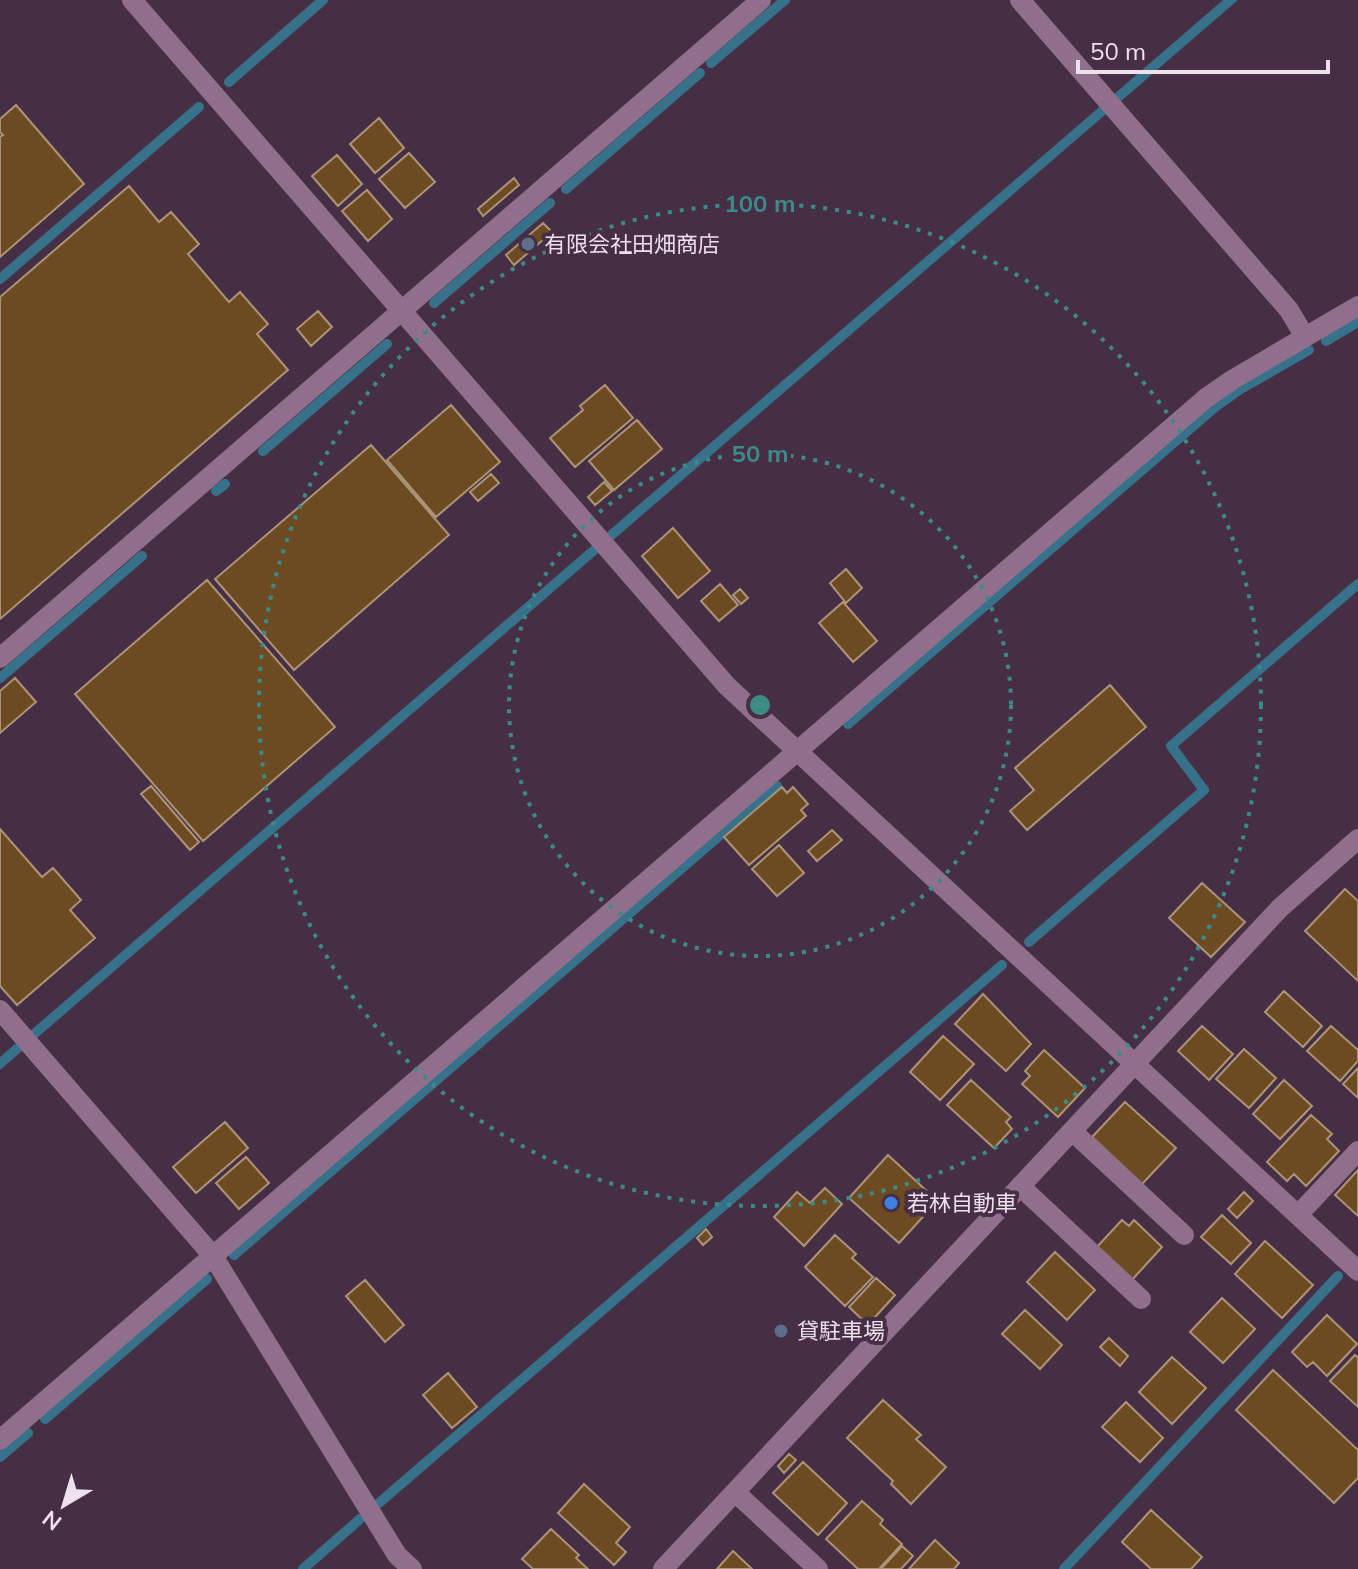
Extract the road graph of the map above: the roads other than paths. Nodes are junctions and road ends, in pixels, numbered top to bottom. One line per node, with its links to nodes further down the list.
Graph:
1 (132, 0): 5 (street)
2 (761, 0): 5 (street)
3 (1020, 0): 6 (street)
4 (1358, 306): 6 (street)
5 (402, 311): 7 (street); 8 (street)
6 (1305, 337): 8 (street)
7 (0, 658)
8 (797, 752): 11 (street); 17 (street)
9 (1358, 839): 11 (street)
10 (0, 1010): 17 (street)
11 (1135, 1064): 12 (street); 15 (street)
12 (1072, 1131): 14 (street); 16 (street)
13 (1358, 1151): 15 (street)
14 (1020, 1186): 19 (street); 21 (street)
15 (1298, 1215): 18 (street)
16 (1184, 1235)
17 (213, 1256): 20 (street); 22 (street)
18 (1358, 1271)
19 (1141, 1299)
20 (0, 1440)
21 (735, 1492): 23 (street); 24 (street)
22 (412, 1569)
23 (663, 1569)
24 (818, 1569)

